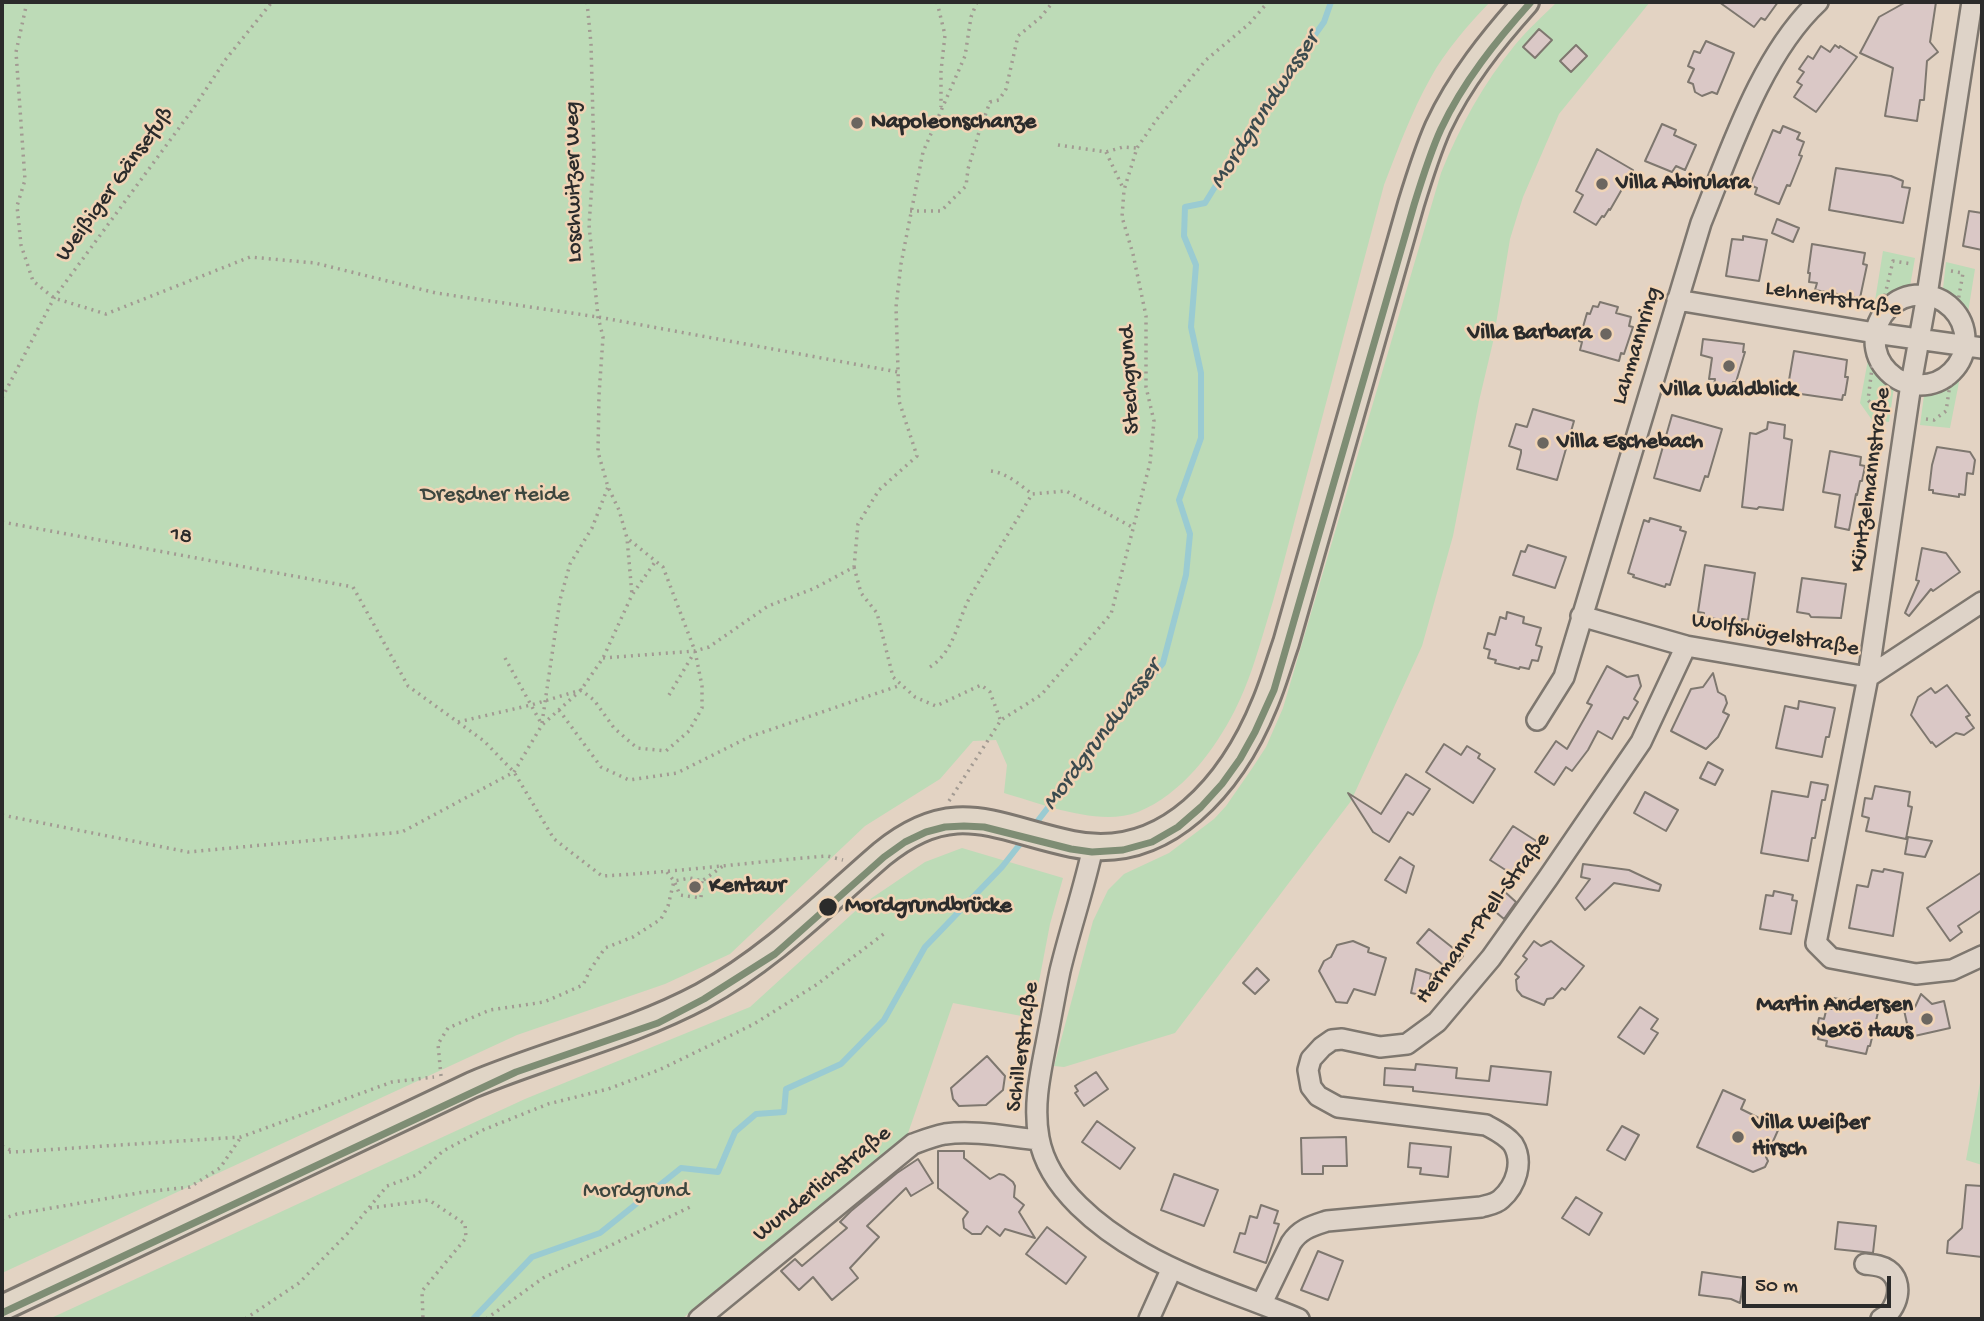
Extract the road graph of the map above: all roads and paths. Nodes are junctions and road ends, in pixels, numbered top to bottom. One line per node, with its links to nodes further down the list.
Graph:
1 (27, 2): 19 (path)
2 (272, 2): 19 (path, Weißiger Gänsefuß)
3 (587, 2): 22 (path, Loschwitzer Weg)
4 (937, 2): 11 (path)
5 (977, 2): 11 (path)
6 (1053, 2): 16 (path)
7 (1268, 2): 13 (path, Stechgrund)
8 (1526, 2): 62 (main road)
9 (1818, 2): 20 (street, Lahmannring)
10 (1972, 2): 17 (street, Küntzelmannstraße)
11 (941, 110): 16 (path)
12 (1058, 145): 14 (path)
13 (1137, 148): 14 (path); 15 (path, Stechgrund)
14 (1105, 152): 15 (path)
15 (1124, 190): 36 (path, Stechgrund)
16 (911, 211): 27 (path)
17 (1931, 267): 18 (street, Küntzelmannstraße); 21 (path); 23 (path)
18 (1927, 295): 21 (street); 23 (street); 24 (street, Küntzelmannstraße)
19 (54, 298): 22 (path); 29 (path, Weißiger Gänsefuß)
20 (1677, 300): 23 (street, Lehnertstraße); 42 (street, Lahmannring)
21 (1956, 313): 25 (street)
22 (598, 317): 27 (path); 33 (path, Loschwitzer Weg)
23 (1876, 334): 24 (street, Lehnertstraße); 28 (street); 30 (path)
24 (1918, 338): 25 (street, Lehnertstraße); 28 (street, Küntzelmannstraße)
25 (1973, 346): 26 (street)
26 (1952, 371): 28 (street); 31 (path)
27 (898, 372): 39 (path)
28 (1911, 384): 31 (street, Küntzelmannstraße)
29 (2, 398)
30 (1883, 413)
31 (1906, 416): 48 (street, Küntzelmannstraße)
32 (991, 471): 34 (path)
33 (608, 487): 37 (path, Loschwitzer Weg); 52 (path, Loschwitzer Weg)
34 (1032, 494): 36 (path); 47 (path)
35 (2, 522): 57 (path, 18)
36 (1132, 527): 55 (path, Stechgrund)
37 (627, 538): 38 (path); 40 (path, Loschwitzer Weg)
38 (655, 562): 40 (path); 44 (path)
39 (854, 567): 44 (path); 49 (path)
40 (632, 596): 46 (path, Loschwitzer Weg)
41 (1982, 602): 48 (street, Wolfshügelstraße)
42 (1581, 616): 43 (street, Wolfshügelstraße); 56 (street, Lahmannring)
43 (1686, 646): 48 (street, Wolfshügelstraße); 80 (street, Hermann-Prell-Straße)
44 (695, 651): 46 (path); 50 (path); 51 (path)
45 (505, 658): 53 (path)
46 (603, 658): 50 (path, Loschwitzer Weg)
47 (930, 667)
48 (1868, 677): 69 (street, Küntzelmannstraße)
49 (901, 685): 54 (path); 55 (path)
50 (581, 690): 52 (path); 54 (path, Loschwitzer Weg)
51 (669, 695)
52 (547, 700): 53 (path); 58 (path, Loschwitzer Weg)
53 (531, 705): 57 (path); 58 (path)
54 (559, 710): 58 (path, Loschwitzer Weg)
55 (1001, 720): 61 (path, Stechgrund)
56 (1537, 720)
57 (458, 722): 59 (path)
58 (542, 724): 59 (path, Loschwitzer Weg)
59 (514, 772): 60 (path); 65 (path)
60 (2, 814)
61 (936, 823): 62 (main road); 64 (main road)
62 (1082, 846): 71 (street, Schillerstraße)
63 (724, 864): 64 (path); 65 (path); 67 (path)
64 (866, 868): 81 (main road)
65 (667, 872): 66 (path)
66 (674, 881): 67 (path); 67 (path); 70 (path)
67 (702, 881)
68 (885, 933): 75 (path)
69 (1982, 956)
70 (241, 1137): 74 (path); 77 (path)
71 (1039, 1140): 79 (street, Schillerstraße); 85 (street, Wunderlichstraße)
72 (2, 1146): 74 (path)
73 (2, 1152): 74 (path)
74 (14, 1152)
75 (368, 1208): 82 (path); 83 (path)
76 (690, 1208): 84 (path)
77 (2, 1219)
78 (1865, 1264): 88 (street)
79 (1172, 1268): 80 (street, Schillerstraße); 86 (street)
80 (1262, 1303): 87 (street, Schillerstraße)
81 (2, 1308)
82 (245, 1319)
83 (424, 1319)
84 (486, 1319)
85 (699, 1319)
86 (1149, 1319)
87 (1299, 1319)
88 (1881, 1319)

